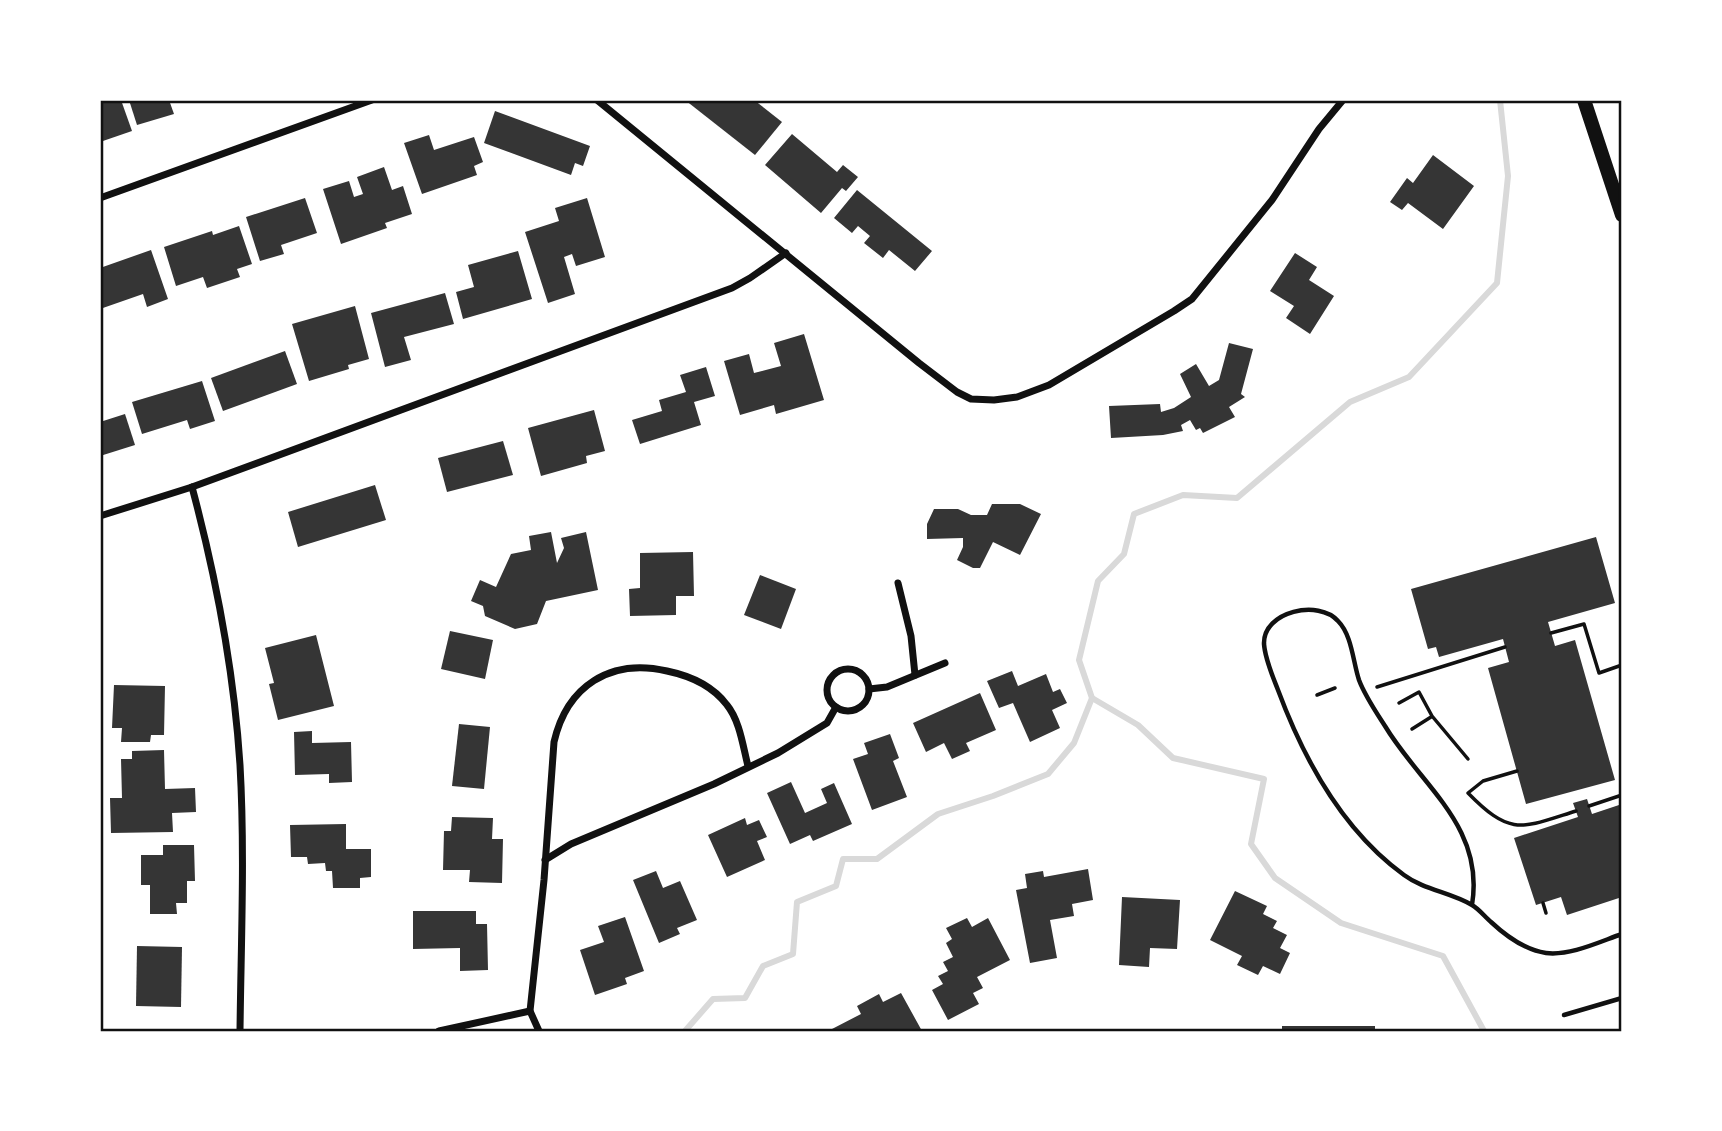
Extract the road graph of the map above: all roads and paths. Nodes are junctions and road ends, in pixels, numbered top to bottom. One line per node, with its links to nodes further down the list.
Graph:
1 (372, 100): 5 (street)
2 (597, 100): 7 (street)
3 (1343, 100): 7 (street)
4 (1584, 100): 6 (main road)
5 (100, 198)
6 (1622, 215)
7 (786, 253): 8 (street)
8 (192, 486): 9 (street); 38 (street)
9 (100, 516)
10 (898, 583): 15 (street)
11 (1551, 633): 14 (path)
12 (1505, 647): 18 (path)
13 (946, 663): 15 (street)
14 (1622, 665)
15 (915, 675): 17 (street)
16 (1335, 688): 19 (path)
17 (869, 689): 21 (street); 21 (street)
18 (1364, 690): 32 (lane); 32 (lane)
19 (1317, 695)
20 (1399, 703): 22 (path)
21 (836, 707): 25 (street)
22 (1432, 716): 23 (path); 24 (path)
23 (1412, 729)
24 (1468, 759)
25 (748, 766): 30 (street); 30 (street)
26 (1517, 771): 29 (path)
27 (1622, 795): 28 (path)
28 (1589, 806)
29 (1576, 811)
30 (545, 860): 36 (street)
31 (1543, 903): 33 (path)
32 (1472, 905): 34 (lane)
33 (1546, 913)
34 (1622, 934)
35 (1622, 998): 37 (lane)
36 (530, 1011): 39 (street); 40 (street)
37 (1564, 1015)
38 (240, 1031)
39 (439, 1031)
40 (539, 1031)

